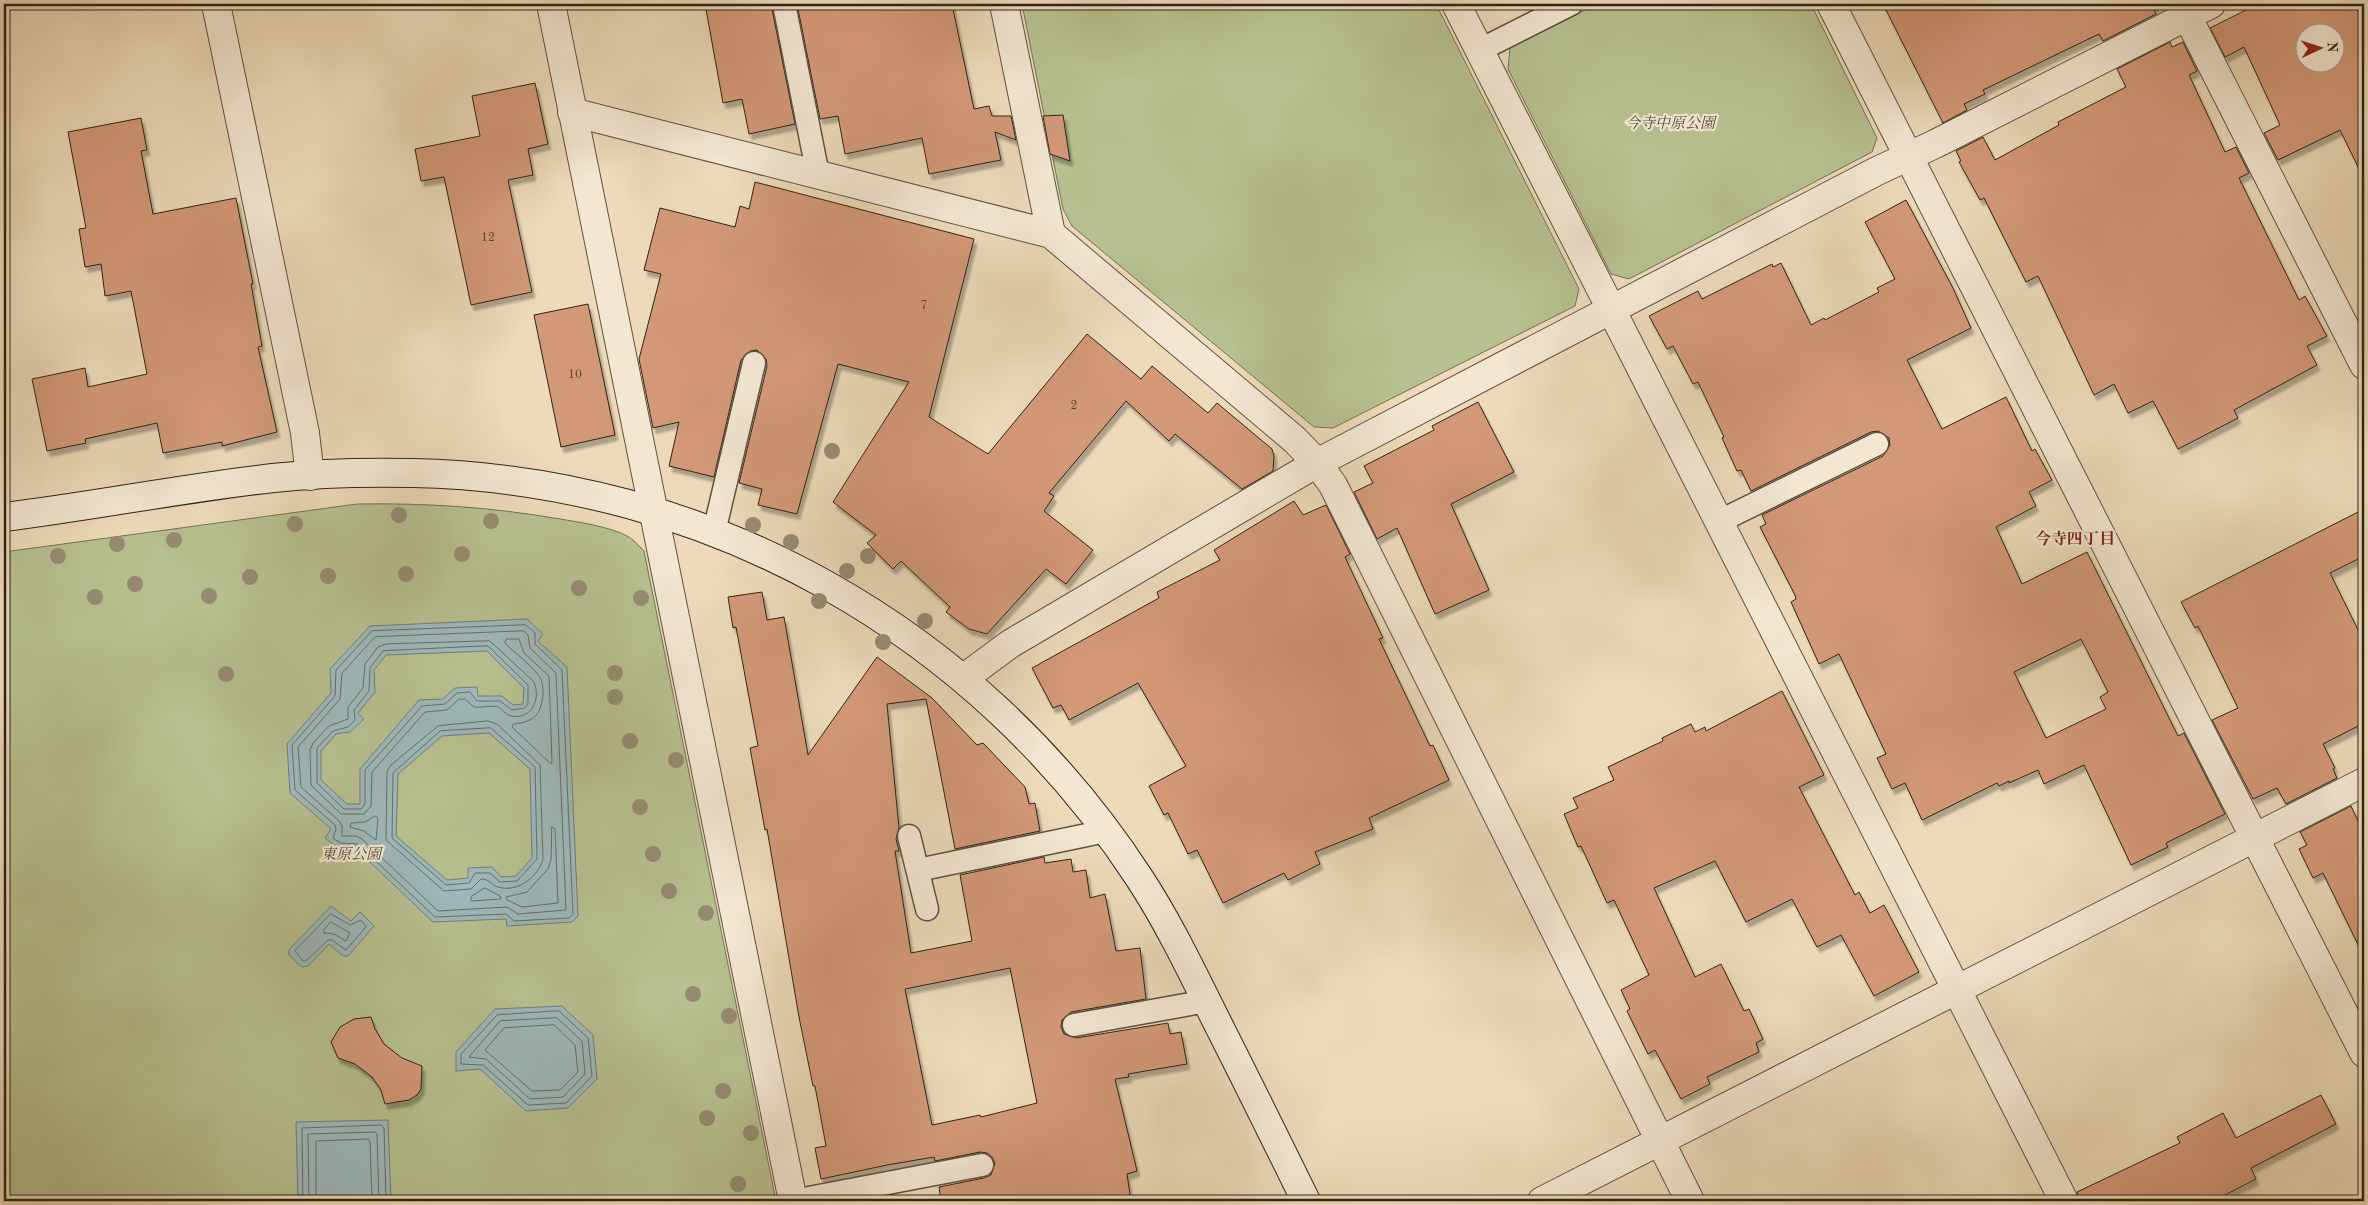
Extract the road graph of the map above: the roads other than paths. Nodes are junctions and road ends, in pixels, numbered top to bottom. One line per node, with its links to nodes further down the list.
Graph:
1 (216, 4): 20 (street)
2 (551, 4): 11 (street)
3 (784, 4): 13 (lane)
4 (1004, 4): 14 (street)
5 (1456, 4): 10 (street)
6 (1571, 4): 10 (lane)
7 (1831, 4): 12 (street)
8 (2211, 4): 9 (street)
9 (2184, 10): 12 (street); 17 (street)
10 (1480, 50): 15 (street)
11 (572, 112): 13 (street); 21 (street)
12 (1907, 156): 15 (street); 29 (street)
13 (818, 175): 14 (street)
14 (1051, 234): 19 (street)
15 (1611, 310): 19 (street); 23 (street)
16 (754, 363): 24 (lane)
17 (2364, 365)
18 (1876, 444): 23 (lane)
19 (1317, 463): 25 (street); 36 (street)
20 (310, 476): 21 (street); 22 (street)
21 (655, 510): 24 (street); 38 (street)
22 (4, 517)
23 (1718, 522): 32 (street)
24 (714, 532): 25 (street)
25 (964, 678): 27 (street)
26 (2364, 782): 29 (street)
27 (1106, 831): 30 (lane); 33 (street)
28 (909, 836): 30 (lane)
29 (2255, 838): 32 (street); 35 (street)
30 (918, 870): 31 (lane)
31 (927, 909)
32 (1956, 989): 36 (street); 42 (street)
33 (1206, 1001): 34 (lane); 39 (street)
34 (1074, 1026)
35 (2364, 1053)
36 (1659, 1140): 40 (street); 41 (street)
37 (982, 1165): 38 (lane)
38 (793, 1201)
39 (1306, 1201)
40 (1542, 1201)
41 (1690, 1201)
42 (2064, 1201)

